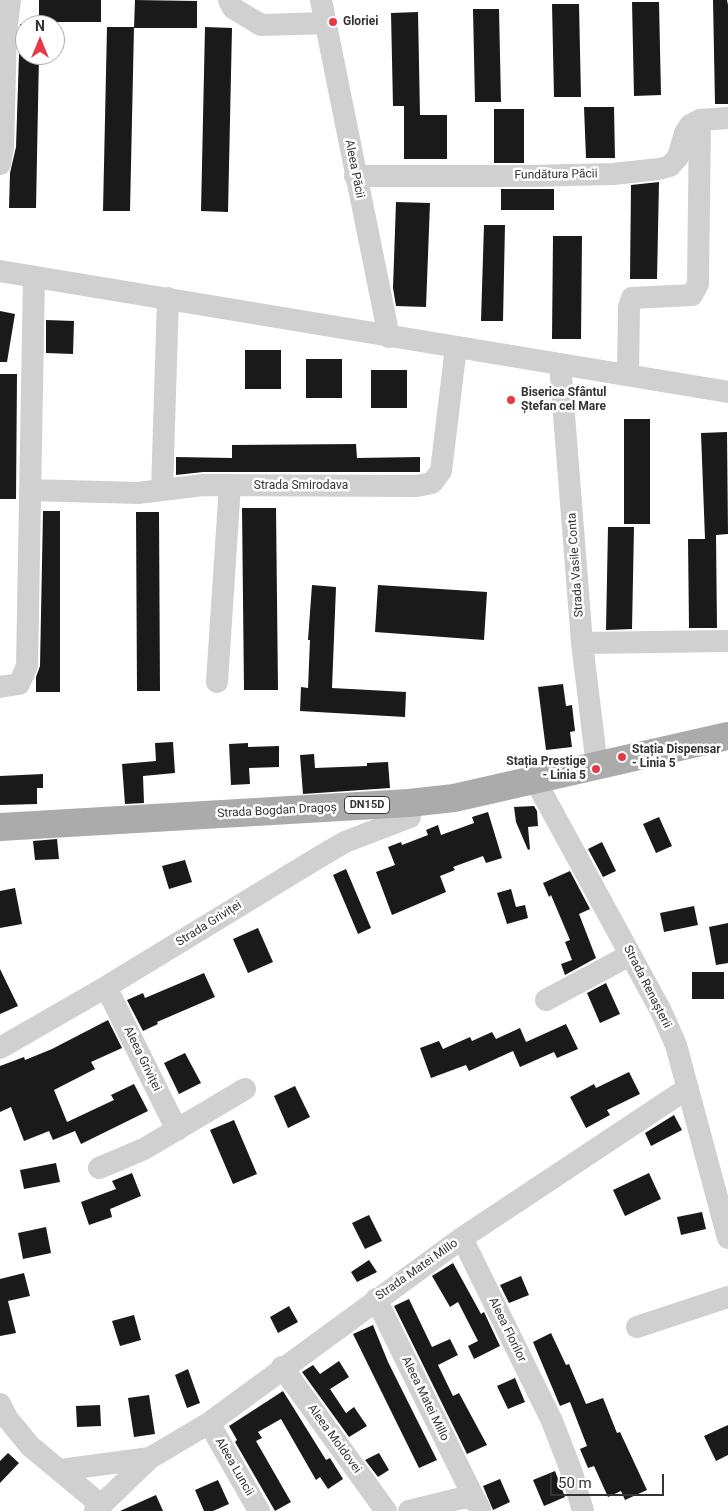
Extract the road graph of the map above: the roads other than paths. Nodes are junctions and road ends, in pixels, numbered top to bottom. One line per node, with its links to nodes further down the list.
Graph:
1 (10, 0): 7 (street)
2 (229, 0): 4 (street)
3 (321, 0): 4 (street, Aleea Păcii)
4 (326, 23): 8 (street, Aleea Păcii)
5 (728, 118): 6 (street)
6 (700, 120): 8 (street, Fundătura Păcii); 15 (street)
7 (0, 164)
8 (355, 176): 12 (street, Aleea Păcii)
9 (0, 271): 10 (street)
10 (34, 277): 11 (street); 18 (street)
11 (168, 298): 12 (street); 19 (street)
12 (389, 337): 13 (street)
13 (456, 347): 14 (street); 17 (street, Strada Smirodava)
14 (560, 364): 15 (street); 21 (street, Strada Vasile Conta)
15 (628, 375): 16 (street)
16 (728, 392)
17 (230, 486): 19 (street, Strada Smirodava); 22 (street)
18 (30, 490): 19 (street, Strada Smirodava); 23 (street)
19 (162, 490)
20 (728, 641): 21 (street)
21 (582, 643): 25 (street, Strada Vasile Conta)
22 (217, 682)
23 (0, 687)
24 (728, 736): 25 (main road, Strada Bogdan Dragoș / DN15D)
25 (597, 766): 26 (main road, Strada Bogdan Dragoș / DN15D)
26 (539, 779): 27 (main road, Strada Bogdan Dragoș / DN15D); 29 (street, Strada Renașterii)
27 (409, 803): 28 (main road, Strada Bogdan Dragoș / DN15D); 30 (street, Strada Griviței)
28 (0, 827)
29 (630, 955): 31 (street); 33 (street, Strada Renașterii)
30 (106, 987): 32 (street, Strada Griviței); 35 (street, Aleea Griviței)
31 (546, 1000)
32 (0, 1048)
33 (688, 1088): 37 (street, Strada Matei Millo); 38 (street, Strada Renașterii)
34 (245, 1089): 35 (street)
35 (177, 1130): 36 (street)
36 (99, 1168)
37 (462, 1238): 40 (street, Strada Matei Millo); 52 (street, Aleea Florilor)
38 (728, 1238)
39 (728, 1297): 41 (street)
40 (376, 1299): 42 (street, Strada Matei Millo); 47 (street, Aleea Matei Millo)
41 (637, 1327)
42 (282, 1367): 44 (street, Strada Matei Millo); 50 (street, Aleea Moldovei)
43 (0, 1404): 46 (street)
44 (209, 1423): 45 (street, Strada Matei Millo); 49 (street, Aleea Luncii)
45 (150, 1458): 46 (street, Strada Matei Millo); 48 (street, Strada Matei Millo)
46 (60, 1470): 48 (street)
47 (478, 1505): 51 (street)
48 (98, 1508)
49 (259, 1511)
50 (386, 1511)
51 (410, 1511)
52 (582, 1511)

